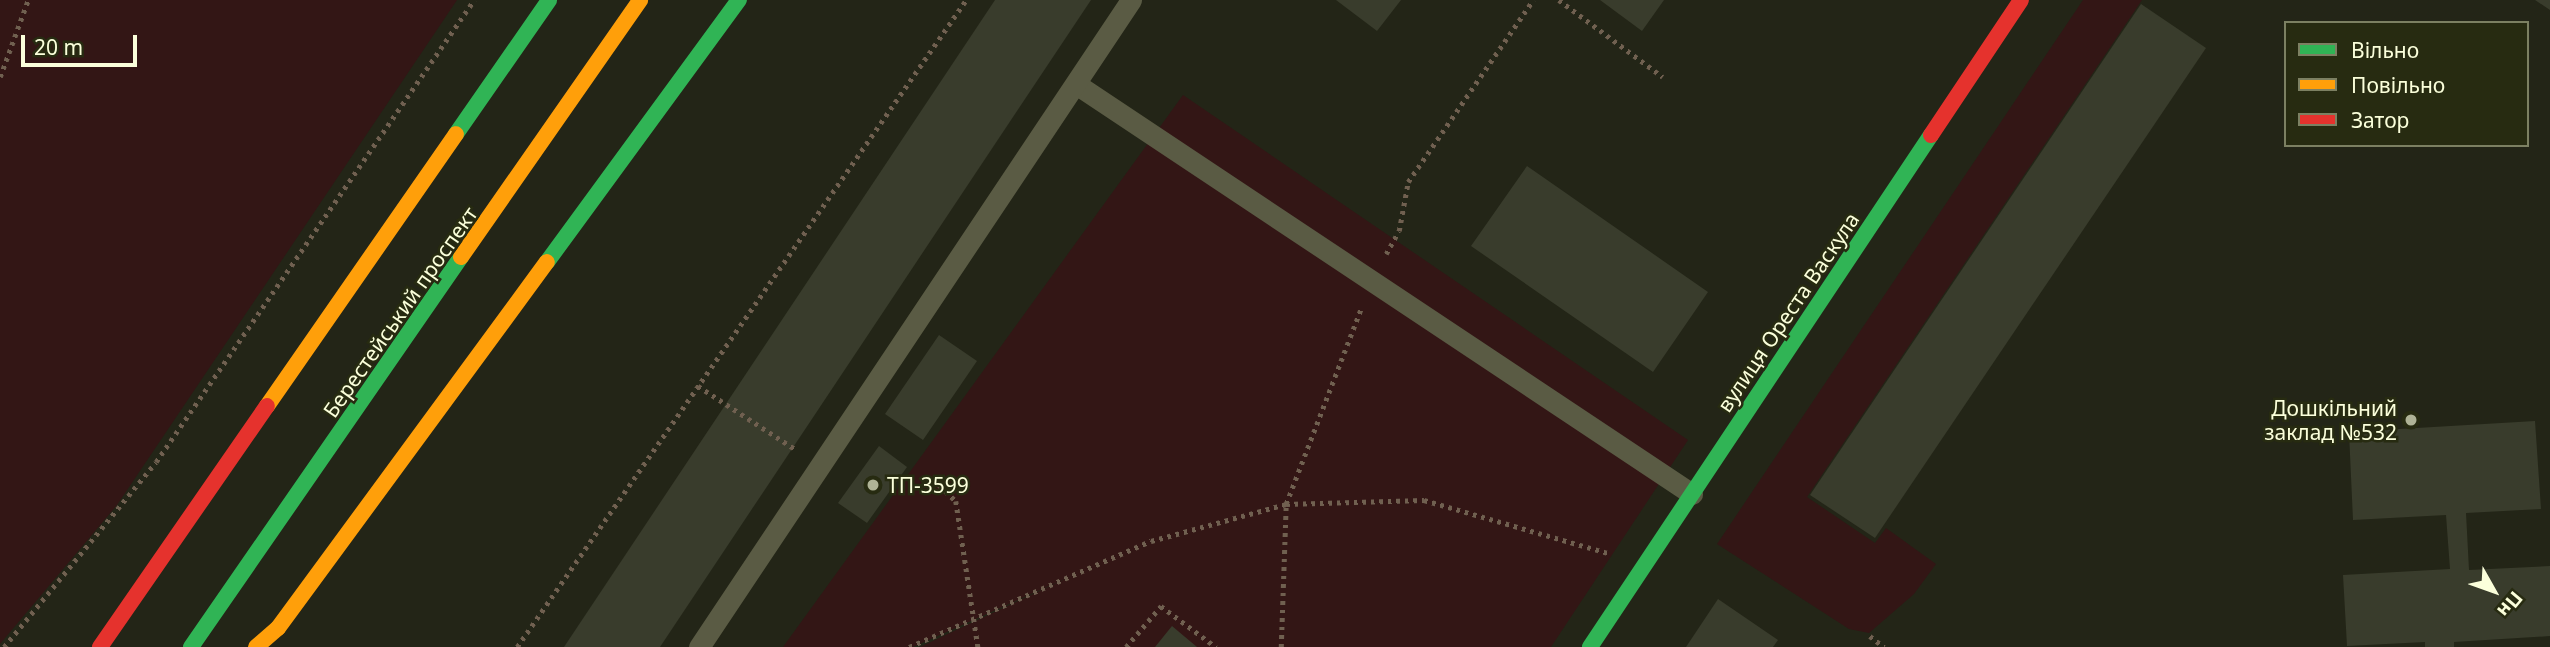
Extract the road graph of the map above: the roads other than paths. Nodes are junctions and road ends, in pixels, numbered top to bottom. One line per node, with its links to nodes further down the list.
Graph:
1 (549, 0): 8 (main road)
2 (640, 0): 9 (main road, Берестейський проспект)
3 (738, 0): 10 (main road)
4 (1132, 0): 6 (lane)
5 (2021, 0): 7 (main road, вулиця Ореста Васкула)
6 (1076, 84): 7 (lane); 11 (lane)
7 (1692, 494): 12 (main road, вулиця Ореста Васкула)
8 (100, 647)
9 (191, 647)
10 (256, 647)
11 (699, 647)
12 (1590, 647)

